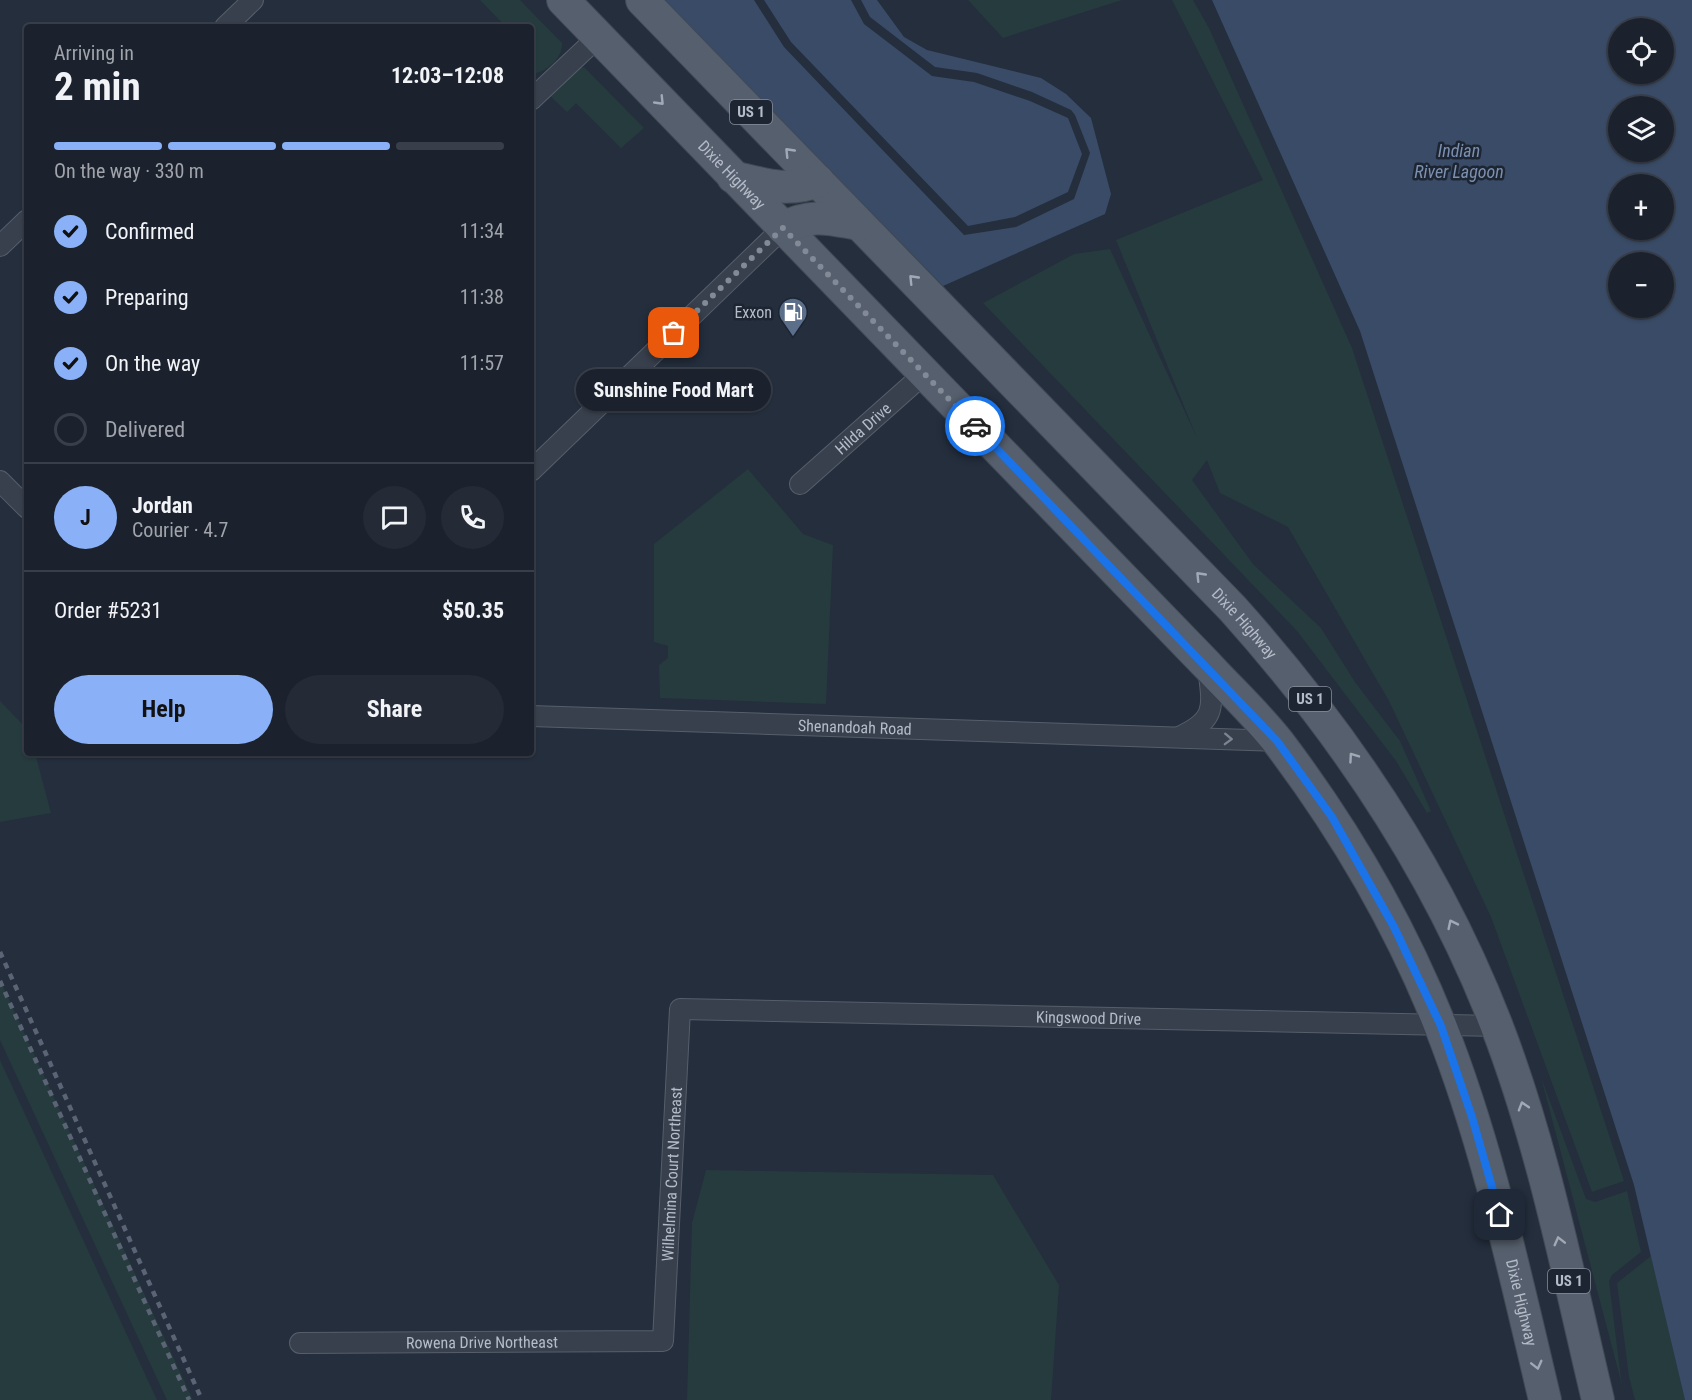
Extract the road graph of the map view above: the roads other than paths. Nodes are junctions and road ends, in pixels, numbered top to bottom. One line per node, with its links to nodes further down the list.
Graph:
1 (253, 0): 4 (street)
2 (562, 0): 5 (main road, Dixie Highway)
3 (642, 0): 8 (main road, Dixie Highway / US 1, one-way to 3)
4 (228, 24)
5 (598, 37): 6 (street); 7 (main road, Dixie Highway, one-way to 7)
6 (534, 97)
7 (733, 177): 8 (main road); 11 (main road, Dixie Highway)
8 (818, 181): 10 (main road, Dixie Highway / US 1)
9 (24, 223): 12 (street)
10 (860, 224): 11 (main road); 24 (main road, Dixie Highway / US 1, one-way to 10)
11 (783, 228): 13 (main road, Dixie Highway); 14 (street)
12 (0, 246)
13 (925, 373): 16 (street, Hilda Drive); 18 (main road, Dixie Highway)
14 (534, 468)
15 (0, 481): 17 (street)
16 (800, 484)
17 (24, 505)
18 (1208, 666): 20 (street); 21 (main road, Dixie Highway)
19 (534, 716): 20 (street, Shenandoah Road)
20 (1179, 737): 21 (street, Shenandoah Road, one-way to 21)
21 (1277, 741): 23 (main road, Dixie Highway)
22 (680, 1010): 23 (street, Kingswood Drive); 25 (street, Wilhelmina Court Northeast)
23 (1441, 1026): 24 (street, Kingswood Drive); 27 (main road, Dixie Highway, one-way to 27)
24 (1497, 1026): 28 (main road, Dixie Highway / US 1, one-way to 24)
25 (663, 1341): 26 (street, Rowena Drive Northeast)
26 (300, 1343)
27 (1545, 1400)
28 (1598, 1400)

